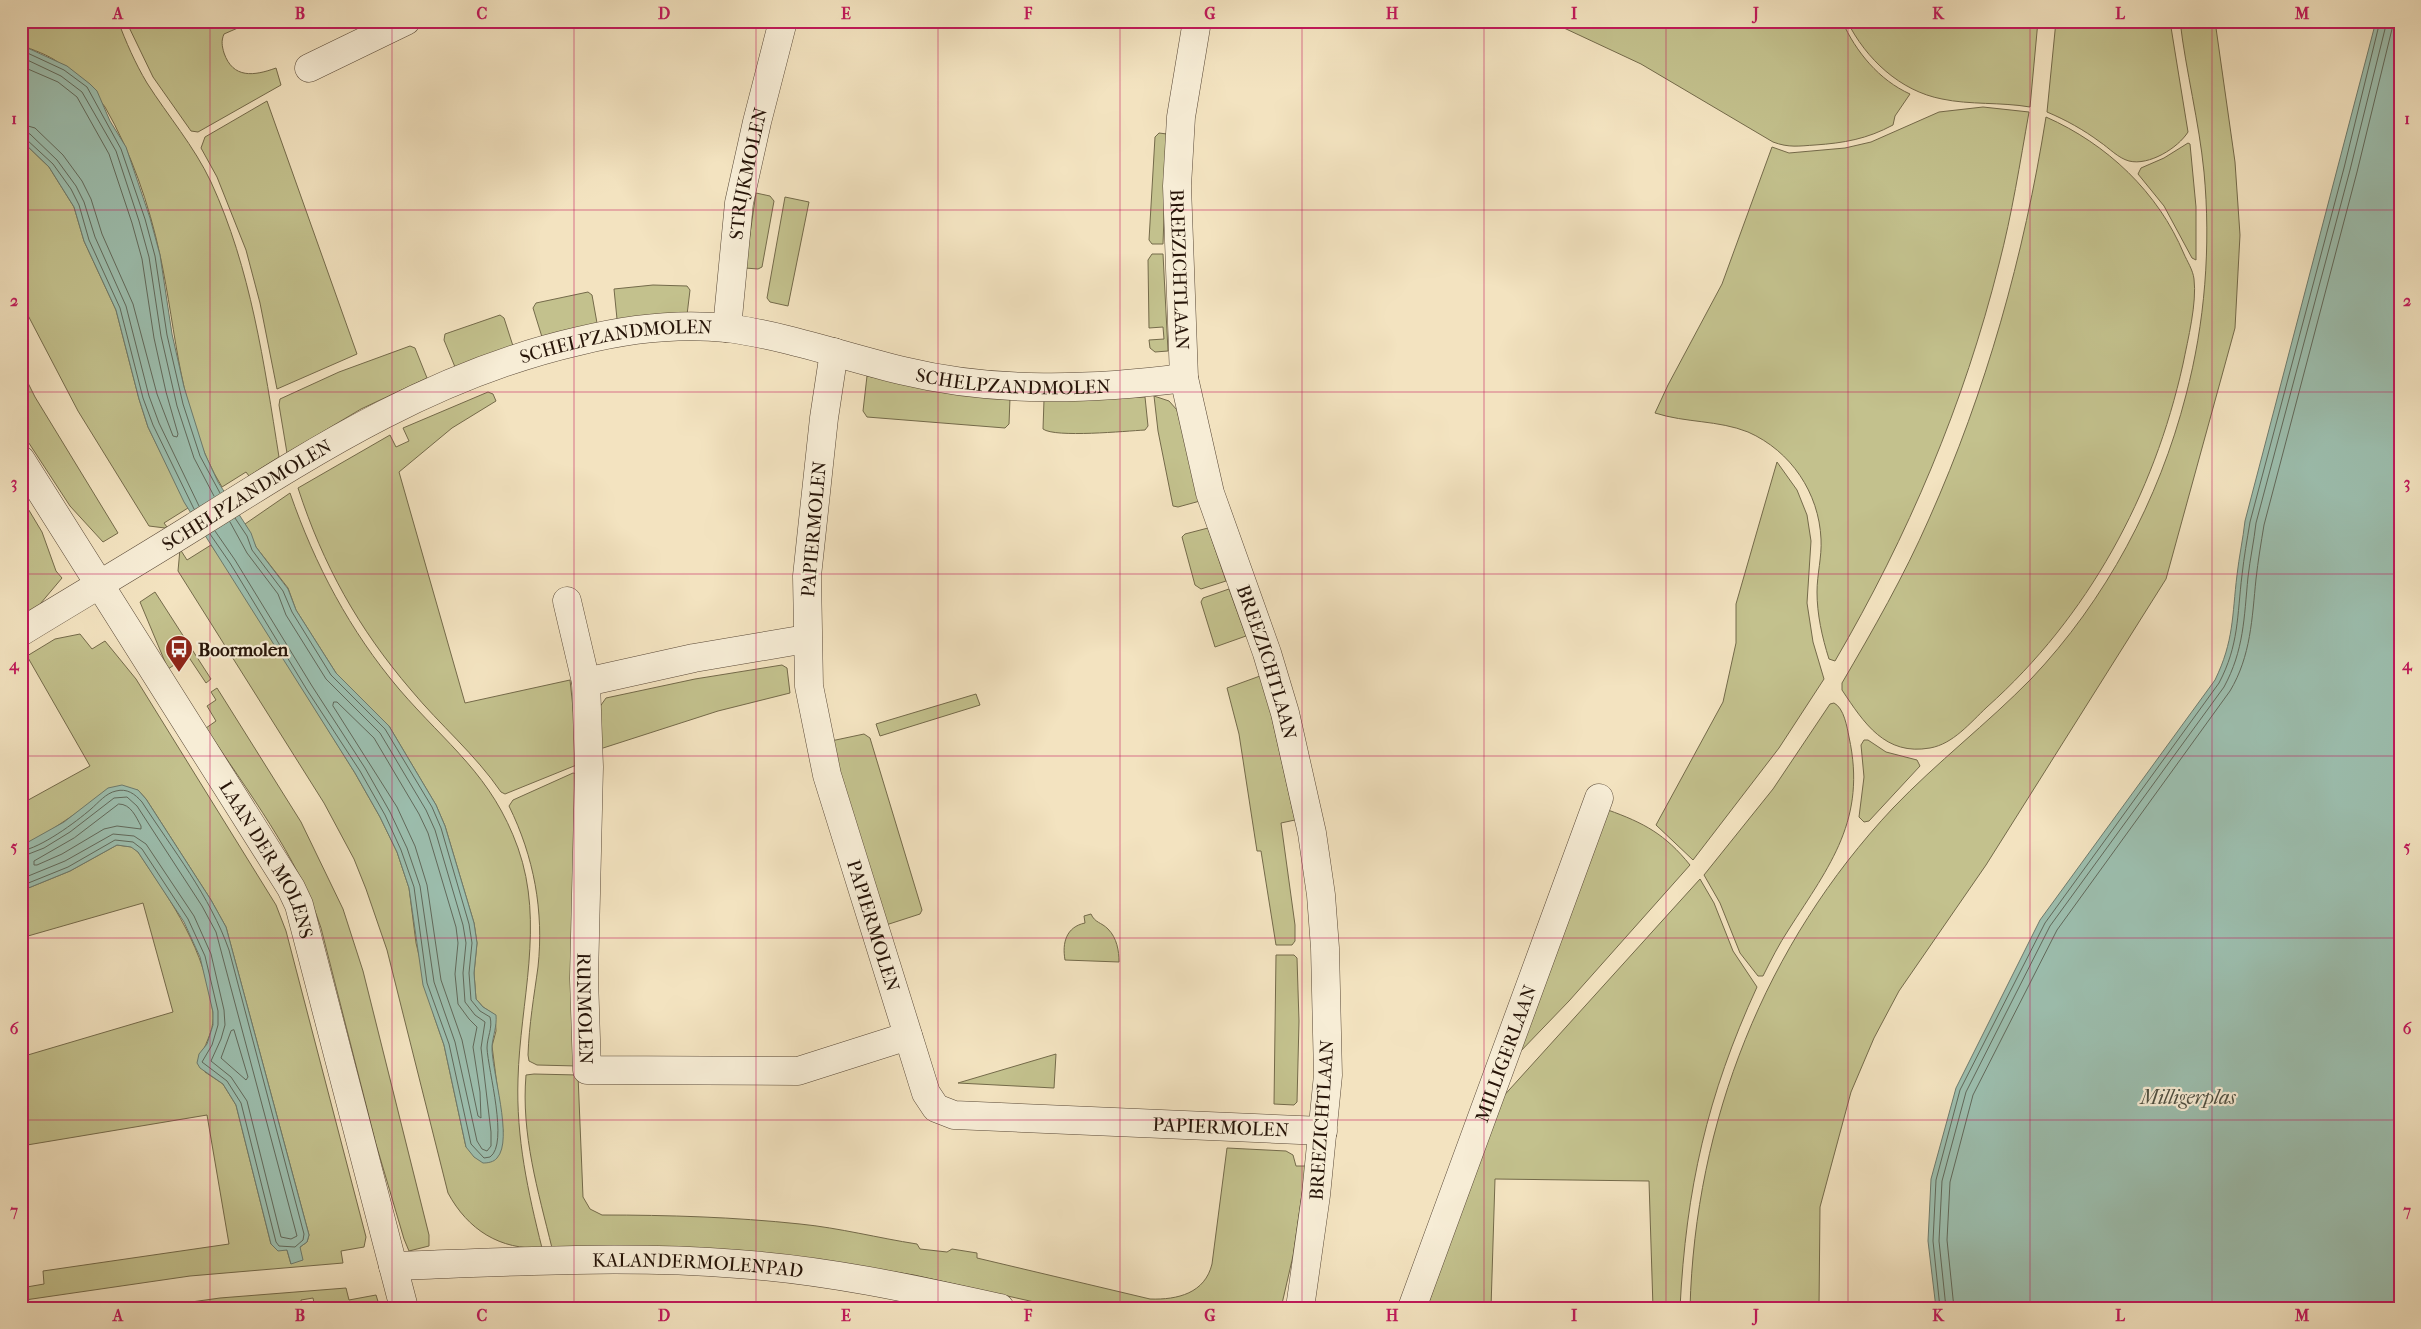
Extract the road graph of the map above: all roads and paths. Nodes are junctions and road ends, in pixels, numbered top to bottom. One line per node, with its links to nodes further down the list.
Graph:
1 (406, 21): 4 (street)
2 (1197, 21): 7 (street, BREEZICHTLAAN)
3 (776, 22): 5 (street, STRIJKMOLEN)
4 (309, 68)
5 (727, 328): 6 (street, SCHELPZANDMOLEN); 9 (street, SCHELPZANDMOLEN)
6 (834, 352): 7 (street, SCHELPZANDMOLEN); 12 (street, PAPIERMOLEN)
7 (1184, 378): 16 (street, BREEZICHTLAAN)
8 (21, 460): 9 (street, LAAN DER MOLENS)
9 (99, 584): 11 (street); 17 (street, LAAN DER MOLENS)
10 (567, 601): 13 (street, RUNMOLEN)
11 (21, 632)
12 (806, 639): 13 (street); 15 (street, PAPIERMOLEN)
13 (586, 682): 15 (street, RUNMOLEN)
14 (1599, 798): 21 (street, MILLIGERLAAN)
15 (908, 1036): 16 (street, PAPIERMOLEN)
16 (1323, 1131): 20 (street, BREEZICHTLAAN)
17 (393, 1266): 18 (street, LAAN DER MOLENS); 19 (street, KALANDERMOLENPAD)
18 (404, 1308)
19 (1000, 1308)
20 (1300, 1308)
21 (1412, 1308)

